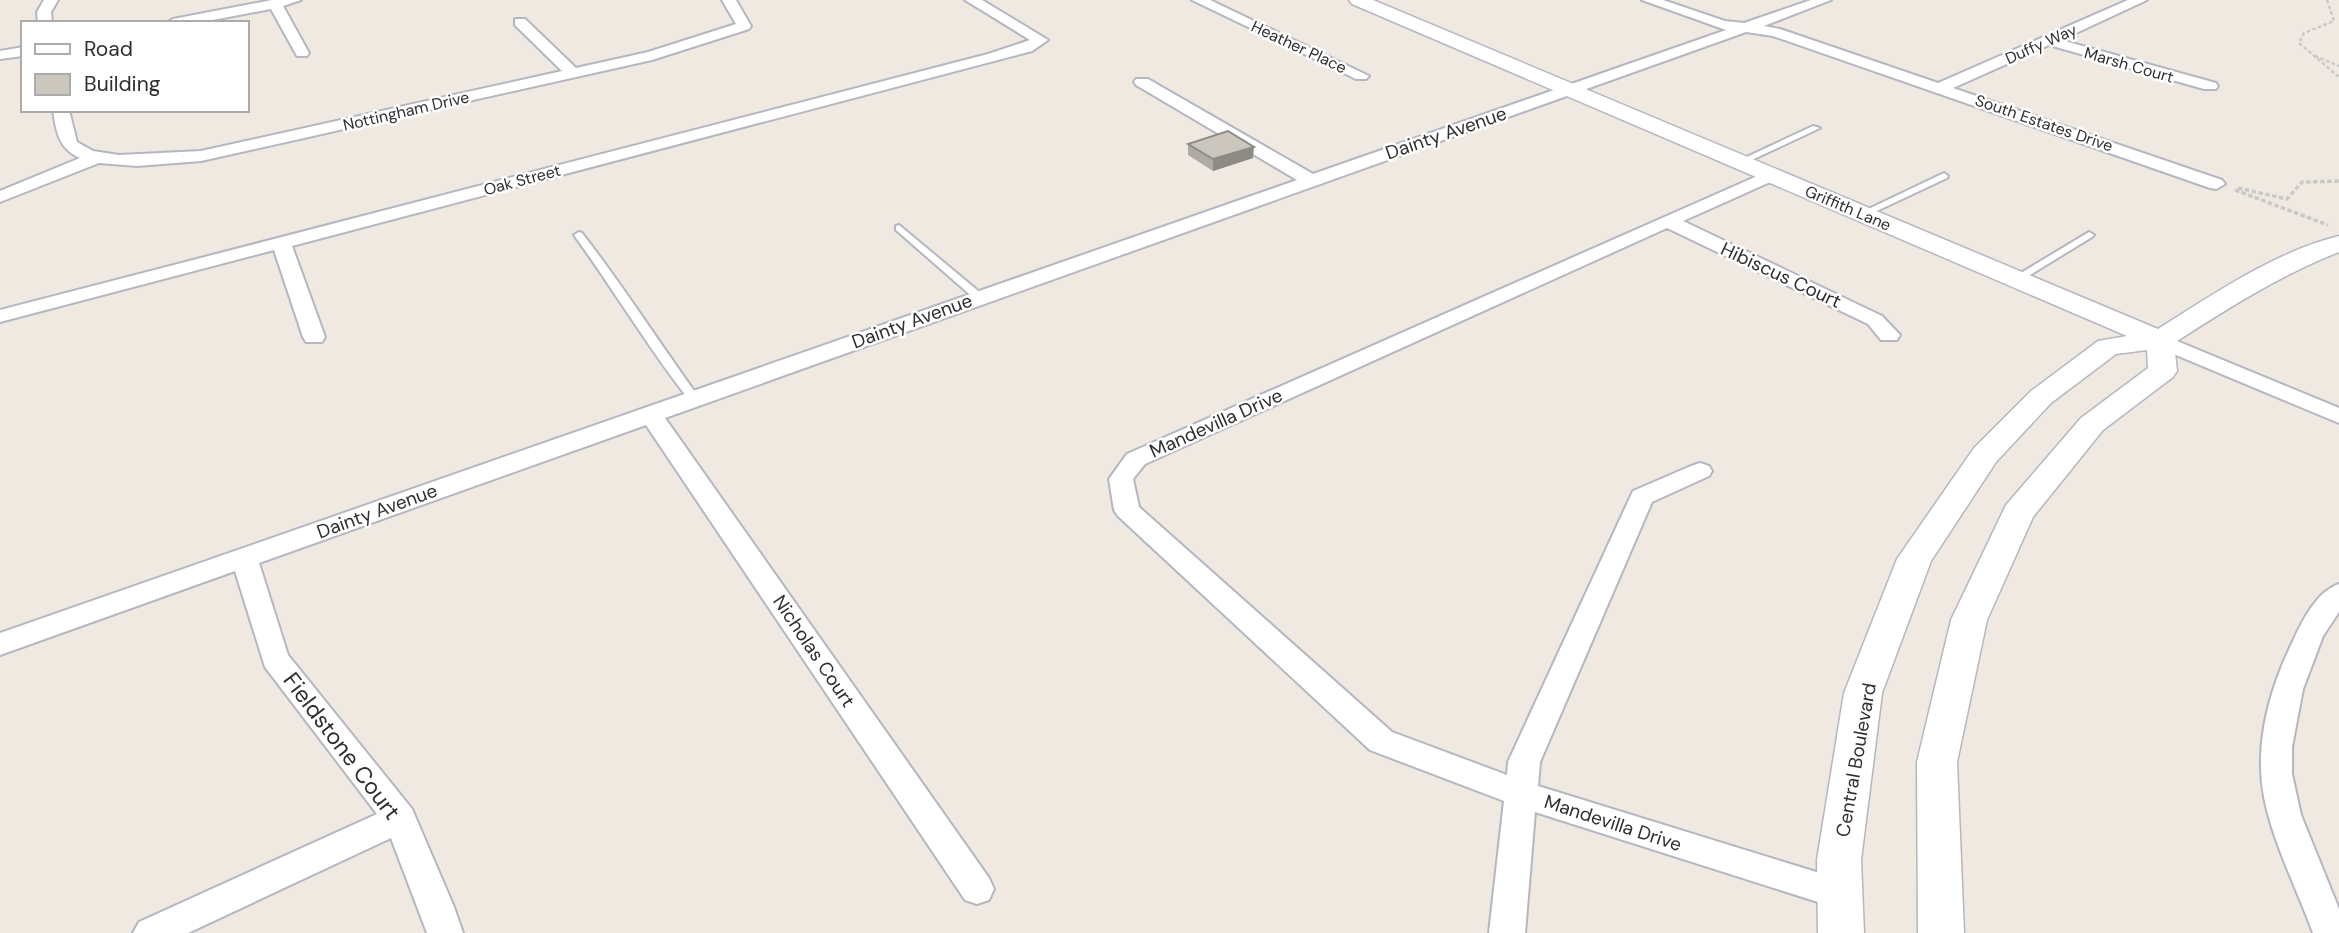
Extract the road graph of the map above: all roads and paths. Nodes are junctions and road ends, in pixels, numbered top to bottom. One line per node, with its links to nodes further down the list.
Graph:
1 (51, 0): 12 (street)
2 (294, 0): 11 (street)
3 (729, 0): 22 (street, Nottingham Drive)
4 (971, 0): 45 (street, Oak Street)
5 (1199, 0): 23 (street, Heather Place)
6 (1358, 0): 28 (street, Griffith Lane)
7 (1649, 0): 15 (street, South Estates Drive)
8 (1824, 0): 15 (street, Dainty Avenue)
9 (2140, 0): 16 (street, Duffy Way)
10 (2327, 0): 20 (path)
11 (275, 4): 13 (street); 18 (street)
12 (46, 21)
13 (184, 21)
14 (520, 22): 22 (street)
15 (1745, 28): 27 (street, South Estates Drive); 28 (street, Dainty Avenue)
16 (2049, 41): 26 (street, Marsh Court); 27 (street, Duffy Way)
17 (21, 51): 19 (street)
18 (302, 53)
19 (0, 55)
20 (2315, 55): 21 (path); 24 (path)
21 (2339, 66)
22 (572, 73): 31 (street, Nottingham Drive)
23 (1361, 76)
24 (2339, 77)
25 (1142, 82): 35 (street)
26 (2210, 86)
27 (1942, 87): 37 (street, South Estates Drive)
28 (1573, 90): 32 (street, Griffith Lane); 35 (street, Dainty Avenue)
29 (61, 112): 31 (street)
30 (1816, 128): 32 (lane)
31 (96, 158): 38 (street)
32 (1740, 162): 33 (street, Griffith Lane)
33 (1771, 175): 39 (street, Griffith Lane); 40 (street, Mandevilla Drive)
34 (1944, 176): 39 (lane)
35 (1311, 180): 48 (street, Dainty Avenue)
36 (2339, 181): 37 (path)
37 (2216, 184): 42 (path)
38 (0, 197)
39 (1863, 214): 47 (street, Griffith Lane)
40 (1667, 221): 50 (street, Hibiscus Court); 60 (street, Mandevilla Drive)
41 (899, 228): 48 (lane)
42 (2339, 229)
43 (2089, 235): 47 (lane)
44 (579, 236): 53 (lane)
45 (281, 243): 49 (street, Oak Street); 51 (street)
46 (2339, 243): 52 (street, Central Boulevard)
47 (2016, 279): 52 (street, Griffith Lane)
48 (979, 298): 53 (street, Dainty Avenue)
49 (0, 316)
50 (1889, 335)
51 (314, 337)
52 (2160, 340): 54 (street, Griffith Lane); 63 (street, Central Boulevard); 68 (street)
53 (694, 398): 55 (street, Dainty Avenue)
54 (2336, 410)
55 (651, 414): 57 (street, Dainty Avenue); 62 (street, Nicholas Court)
56 (1700, 471): 60 (street)
57 (244, 558): 59 (street, Dainty Avenue); 61 (street, Fieldstone Court)
58 (2339, 594): 69 (street)
59 (0, 644)
60 (1521, 794): 63 (street, Mandevilla Drive); 66 (street)
61 (400, 820): 64 (street); 65 (street, Fieldstone Court)
62 (978, 889)
63 (1840, 894): 67 (street, Central Boulevard)
64 (151, 933)
65 (445, 933)
66 (1507, 933)
67 (1841, 933)
68 (1941, 933)
69 (2331, 933)

